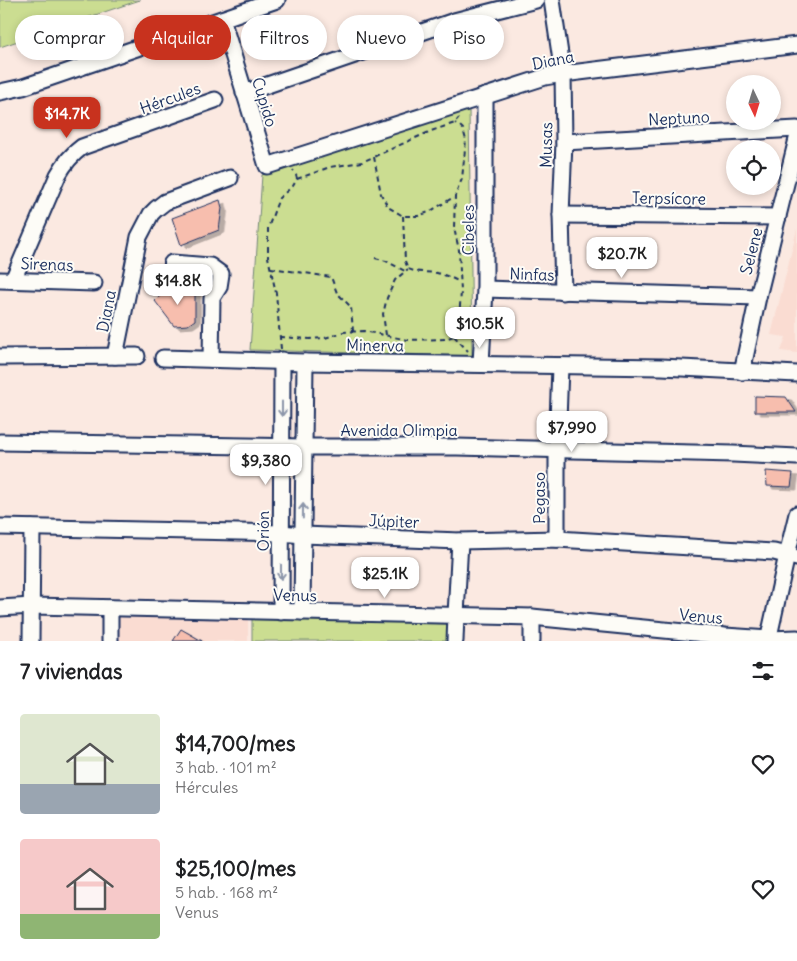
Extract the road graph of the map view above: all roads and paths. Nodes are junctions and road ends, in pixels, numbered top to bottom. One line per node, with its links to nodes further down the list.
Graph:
1 (277, 0): 4 (street)
2 (536, 0): 10 (street)
3 (552, 0): 8 (street, Musas)
4 (231, 16)
5 (797, 45): 8 (street, Diana)
6 (134, 49): 9 (street)
7 (231, 49): 10 (street, Cupido)
8 (563, 74): 11 (street, Diana); 17 (street, Musas)
9 (0, 92)
10 (244, 92): 20 (street, Cupido)
11 (485, 96): 19 (street, Diana); 35 (street, Cibeles)
12 (215, 100): 32 (street, Hércules)
13 (462, 116): 14 (path)
14 (455, 123): 18 (path); 23 (path)
15 (797, 130): 17 (street, Neptuno)
16 (797, 139): 26 (street, Selene)
17 (564, 142): 24 (street, Musas)
18 (374, 157): 22 (path); 25 (path)
19 (286, 160): 20 (street, Diana); 22 (path)
20 (267, 166)
21 (230, 178): 42 (street, Diana)
22 (297, 180): 29 (path)
23 (455, 196): 25 (path); 34 (path)
24 (561, 215): 26 (street, Terpsícore); 36 (street, Musas)
25 (404, 216): 30 (path)
26 (778, 217): 37 (street, Selene)
27 (376, 258): 31 (path)
28 (172, 263): 46 (street)
29 (270, 268): 38 (path); 41 (path)
30 (408, 269): 31 (path); 34 (path)
31 (405, 272): 39 (path)
32 (7, 280): 33 (street, Sirenas)
33 (94, 282)
34 (460, 282): 40 (path)
35 (485, 290): 36 (street, Ninfas); 49 (street, Cibeles)
36 (563, 292): 37 (street, Ninfas)
37 (758, 297): 51 (street, Selene)
38 (353, 331): 39 (path); 41 (path)
39 (386, 335): 40 (path)
40 (454, 336): 49 (path)
41 (280, 337): 47 (path)
42 (115, 356): 43 (street); 44 (street)
43 (137, 356)
44 (0, 357)
45 (163, 358): 46 (street, Minerva)
46 (211, 359): 47 (street, Minerva)
47 (282, 360): 48 (street, Minerva); 54 (street, Orión, one-way to 54)
48 (304, 362): 49 (street, Minerva); 55 (street)
49 (481, 364): 50 (street, Minerva)
50 (560, 366): 51 (street, Minerva); 56 (street, Pegaso)
51 (742, 372): 52 (street, Minerva)
52 (797, 374)
53 (0, 442): 54 (street, Avenida Olimpia)
54 (282, 446): 55 (street, Avenida Olimpia); 61 (street, Orión)
55 (304, 447): 56 (street, Avenida Olimpia); 62 (street, one-way to 55)
56 (557, 449): 57 (street, Avenida Olimpia); 64 (street, Pegaso)
57 (797, 457)
58 (797, 514): 65 (street)
59 (0, 526): 60 (street, Júpiter)
60 (32, 528): 61 (street, Júpiter); 66 (street)
61 (281, 533): 62 (street, Júpiter); 69 (street, Orión, one-way to 69)
62 (303, 535): 63 (street, Júpiter); 70 (street)
63 (460, 540): 64 (street, Júpiter); 71 (street)
64 (557, 540): 65 (street, Júpiter)
65 (792, 557): 74 (street)
66 (32, 606): 67 (street, Venus); 68 (street, Venus); 75 (street)
67 (0, 608)
68 (110, 608): 69 (street, Venus); 76 (street)
69 (280, 612): 70 (street, Venus)
70 (302, 612): 71 (street, Venus)
71 (456, 615): 72 (street, Venus); 77 (street)
72 (532, 617): 74 (street, Venus); 78 (street)
73 (797, 638): 74 (street, Venus)
74 (768, 640)
75 (31, 641)
76 (110, 641)
77 (455, 641)
78 (532, 641)

